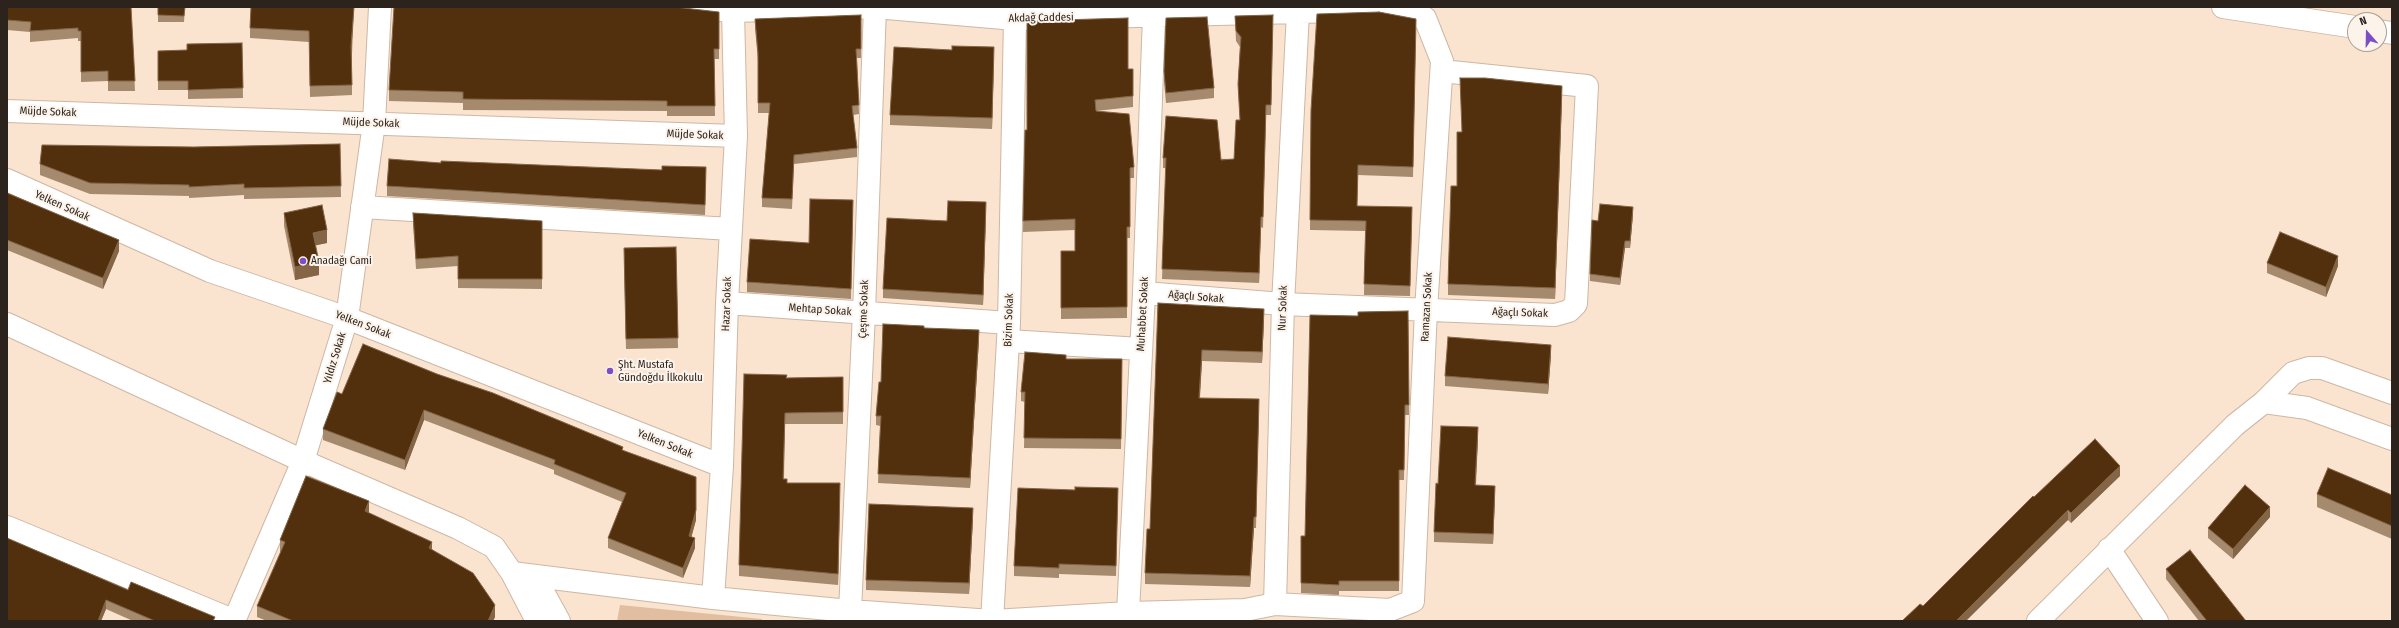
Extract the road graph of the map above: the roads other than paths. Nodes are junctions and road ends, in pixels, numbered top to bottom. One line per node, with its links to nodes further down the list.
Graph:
1 (380, 7): 15 (street, Yıldız Sokak)
2 (680, 7): 7 (street, Akdağ Caddesi)
3 (863, 7): 4 (street, Akdağ Caddesi); 7 (street, Akdağ Caddesi)
4 (875, 7): 11 (street, Akdağ Caddesi); 24 (street, Çeşme Sokak)
5 (2223, 7): 12 (street)
6 (1394, 10): 8 (street, Akdağ Caddesi); 10 (street, Akdağ Caddesi)
7 (733, 11): 16 (street, Hazar Sokak)
8 (1298, 12): 9 (street, Akdağ Caddesi); 22 (street, Nur Sokak)
9 (1154, 15): 11 (street, Akdağ Caddesi); 20 (street, Muhabbet Sokak)
10 (1425, 18): 13 (street, Ramazan Sokak)
11 (1016, 19): 27 (street, Bizim Sokak)
12 (2347, 26)
13 (1442, 71): 23 (street, Ramazan Sokak); 23 (street, Ağaçlı Sokak)
14 (7, 111): 15 (street, Müjde Sokak)
15 (374, 123): 16 (street, Müjde Sokak); 18 (street, Yıldız Sokak)
16 (736, 136): 19 (street, Hazar Sokak)
17 (7, 180): 25 (street, Yelken Sokak)
18 (362, 207): 19 (street); 25 (street, Yıldız Sokak)
19 (731, 229): 21 (street, Hazar Sokak)
20 (1144, 293): 22 (street, Ağaçlı Sokak); 28 (street, Muhabbet Sokak)
21 (727, 303): 24 (street, Mehtap Sokak); 33 (street, Hazar Sokak)
22 (1283, 304): 23 (street, Ağaçlı Sokak); 38 (street, Nur Sokak)
23 (1426, 310): 38 (street, Ramazan Sokak)
24 (864, 313): 27 (street, Mehtap Sokak); 39 (street, Çeşme Sokak)
25 (347, 318): 32 (street, Yıldız Sokak); 33 (street, Yelken Sokak)
26 (7, 324): 32 (street)
27 (1009, 332): 28 (street, Mehtap Sokak); 44 (street, Bizim Sokak)
28 (1141, 350): 40 (street, Muhabbet Sokak)
29 (2392, 393): 30 (street)
30 (2264, 402): 31 (street); 35 (street)
31 (2392, 439)
32 (303, 461): 36 (street); 41 (street, Yıldız Sokak)
33 (722, 466): 37 (street, Hazar Sokak)
34 (7, 527): 41 (street)
35 (2109, 549): 45 (street); 46 (street)
36 (512, 573): 37 (street); 42 (street); 43 (street)
37 (713, 598): 39 (street)
38 (1275, 604): 40 (street)
39 (850, 611): 44 (street)
40 (1128, 613): 44 (street)
41 (234, 621)
42 (537, 621)
43 (559, 621)
44 (992, 621)
45 (2038, 621)
46 (2157, 621)

